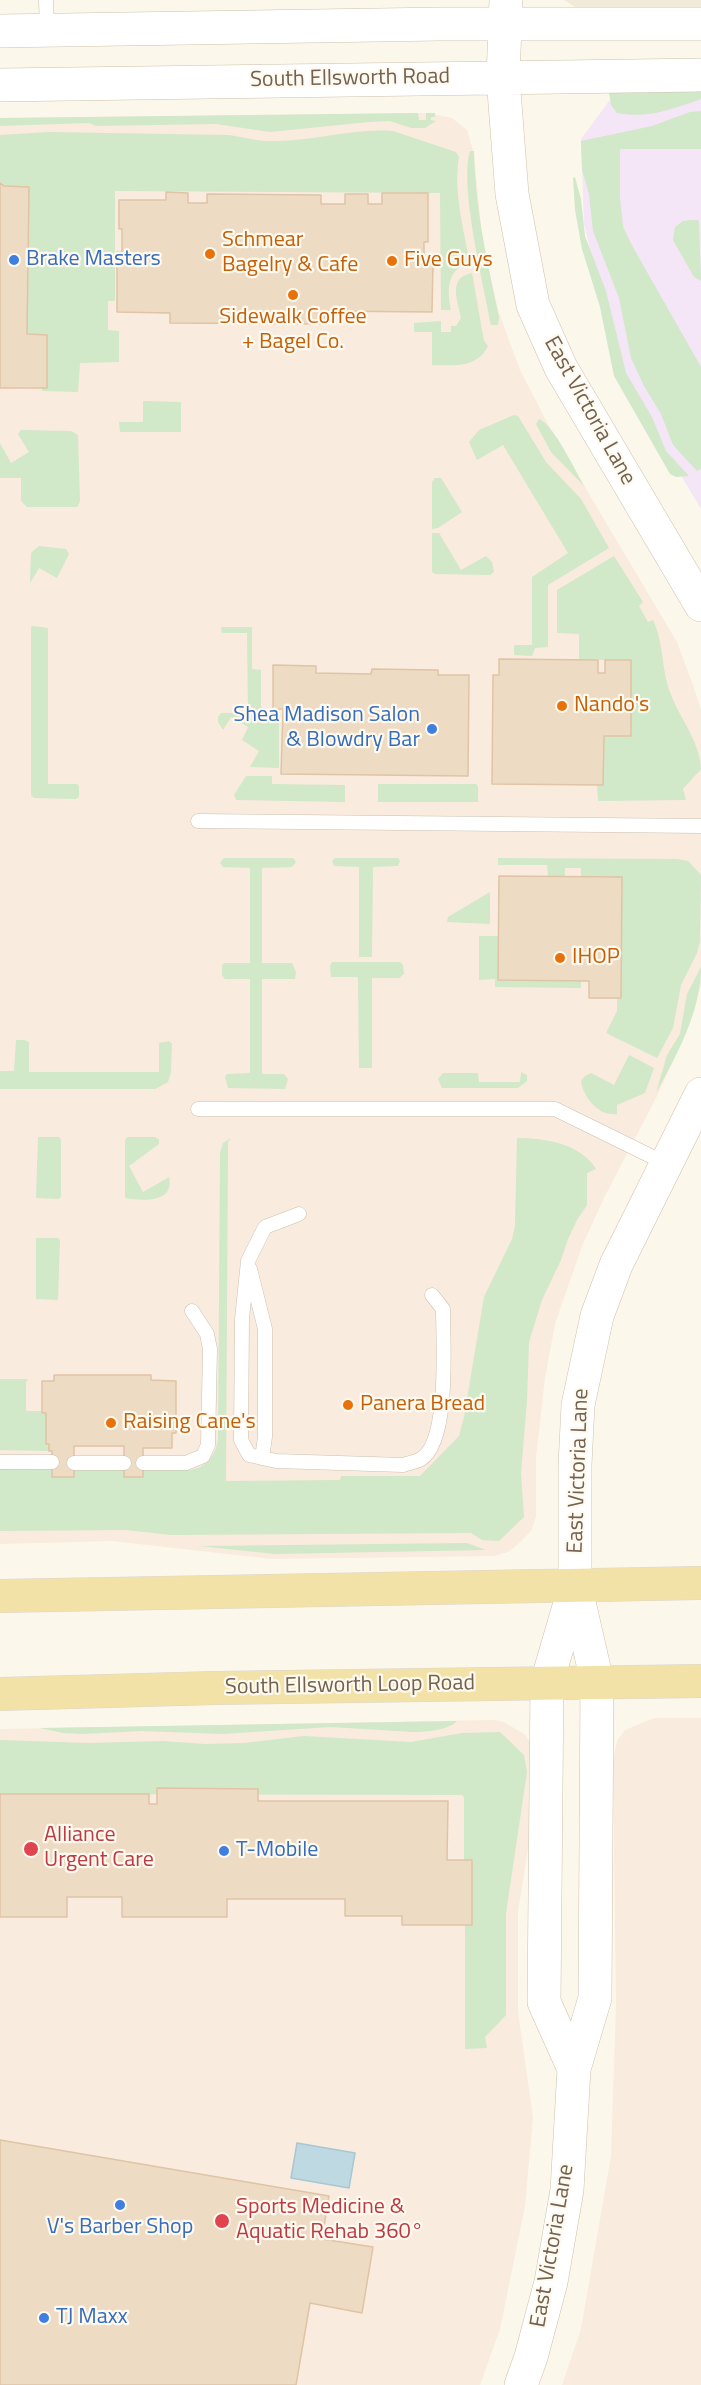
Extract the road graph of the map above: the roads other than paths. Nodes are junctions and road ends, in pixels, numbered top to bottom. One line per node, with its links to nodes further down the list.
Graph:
1 (506, 12): 2 (street); 3 (street); 6 (street, East Victoria Lane)
2 (46, 15): 4 (street)
3 (701, 24)
4 (0, 31)
5 (701, 75): 6 (street, South Ellsworth Road)
6 (503, 78): 7 (street, South Ellsworth Road); 8 (street, East Victoria Lane)
7 (0, 85)
8 (701, 605)
9 (198, 821): 10 (lane)
10 (701, 826)
11 (701, 1094): 13 (street, East Victoria Lane)
12 (198, 1109): 13 (lane)
13 (668, 1164): 25 (street, East Victoria Lane)
14 (299, 1214): 15 (lane)
15 (248, 1261): 18 (lane); 18 (lane)
16 (432, 1295): 18 (lane)
17 (192, 1311): 23 (lane)
18 (262, 1458)
19 (0, 1462): 20 (lane)
20 (52, 1462)
21 (74, 1463): 22 (lane)
22 (124, 1463)
23 (143, 1463)
24 (701, 1583): 25 (main road)
25 (575, 1585): 26 (main road); 27 (street, East Victoria Lane); 29 (street, East Victoria Lane)
26 (0, 1596)
27 (597, 1681): 28 (main road, South Ellsworth Loop Road); 29 (main road, South Ellsworth Loop Road); 31 (street, East Victoria Lane)
28 (701, 1681)
29 (547, 1682): 30 (main road, South Ellsworth Loop Road); 31 (street, East Victoria Lane)
30 (0, 1694)
31 (574, 2068): 32 (street, East Victoria Lane)
32 (521, 2385)

